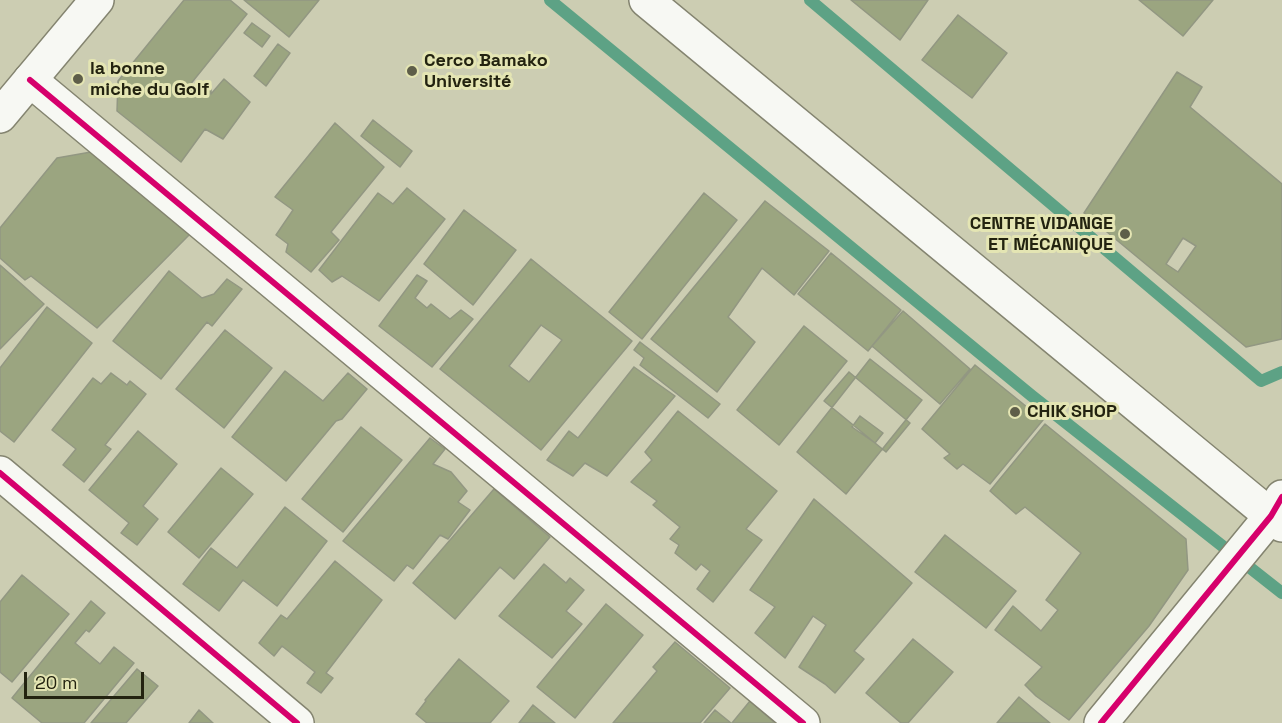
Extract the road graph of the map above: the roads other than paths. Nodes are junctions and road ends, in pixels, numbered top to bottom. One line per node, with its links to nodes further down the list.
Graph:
1 (97, 0): 3 (street)
2 (646, 0): 6 (street)
3 (30, 80): 4 (street); 8 (street)
4 (0, 116)
5 (0, 473): 7 (street)
6 (1278, 513): 9 (street)
7 (297, 723)
8 (803, 723)
9 (1101, 723)

